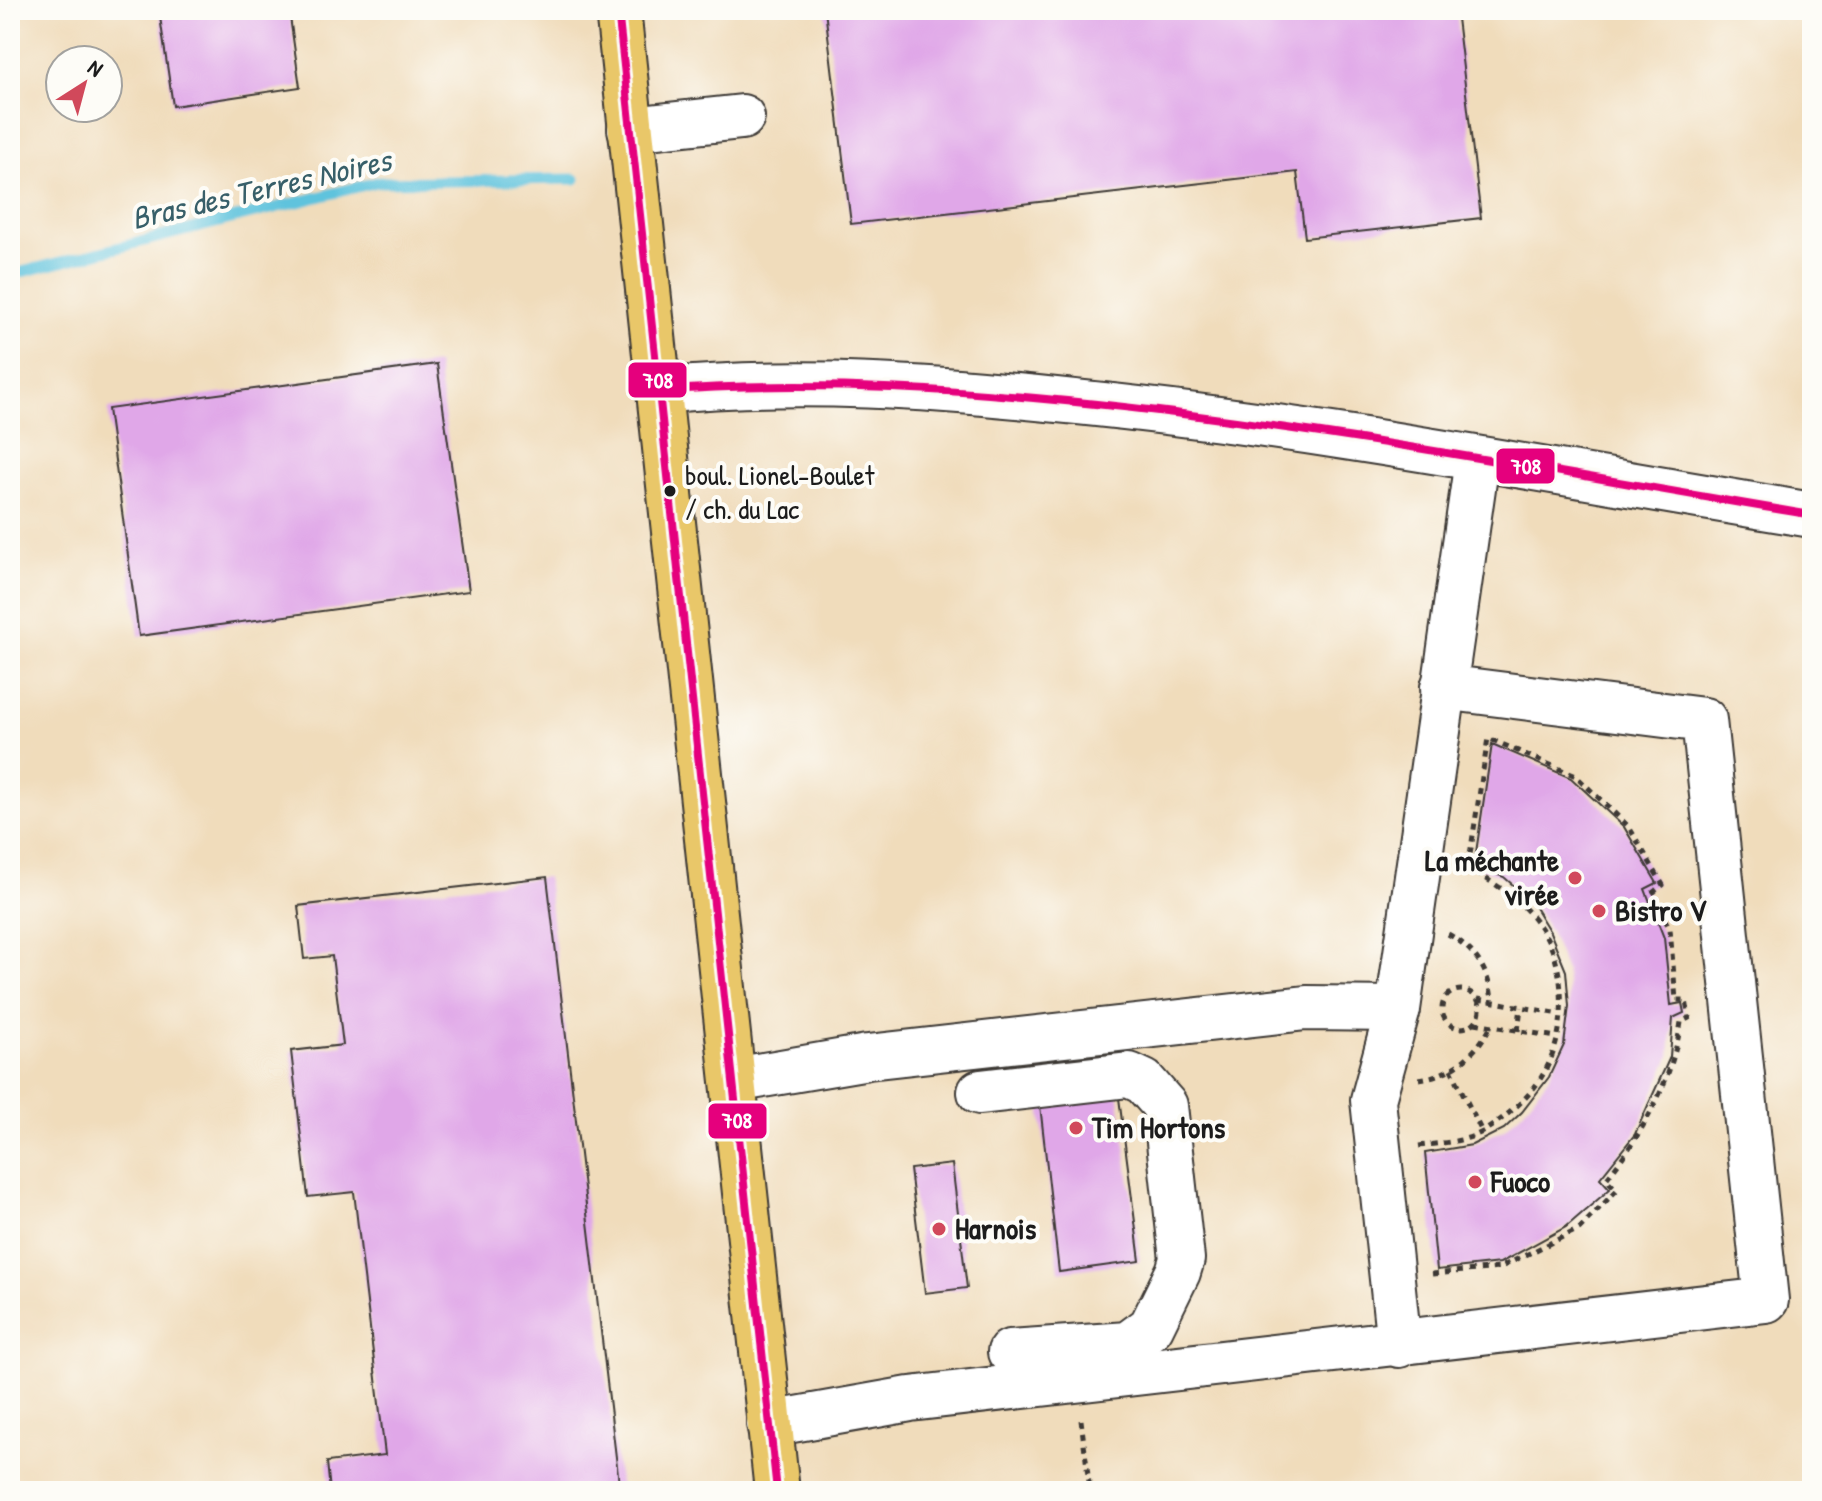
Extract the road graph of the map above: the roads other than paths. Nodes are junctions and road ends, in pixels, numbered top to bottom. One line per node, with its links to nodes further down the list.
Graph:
1 (618, 10): 3 (main road)
2 (742, 117): 3 (street)
3 (630, 129): 4 (main road)
4 (659, 391): 5 (street); 9 (main road)
5 (1477, 460): 6 (street); 7 (street)
6 (1812, 515)
7 (1443, 687): 8 (street); 11 (street)
8 (1398, 1009): 9 (street); 11 (street)
9 (734, 1080): 13 (main road)
10 (980, 1092): 12 (street)
11 (1399, 1345): 13 (street)
12 (1010, 1352)
13 (769, 1424): 14 (main road)
14 (777, 1491)

